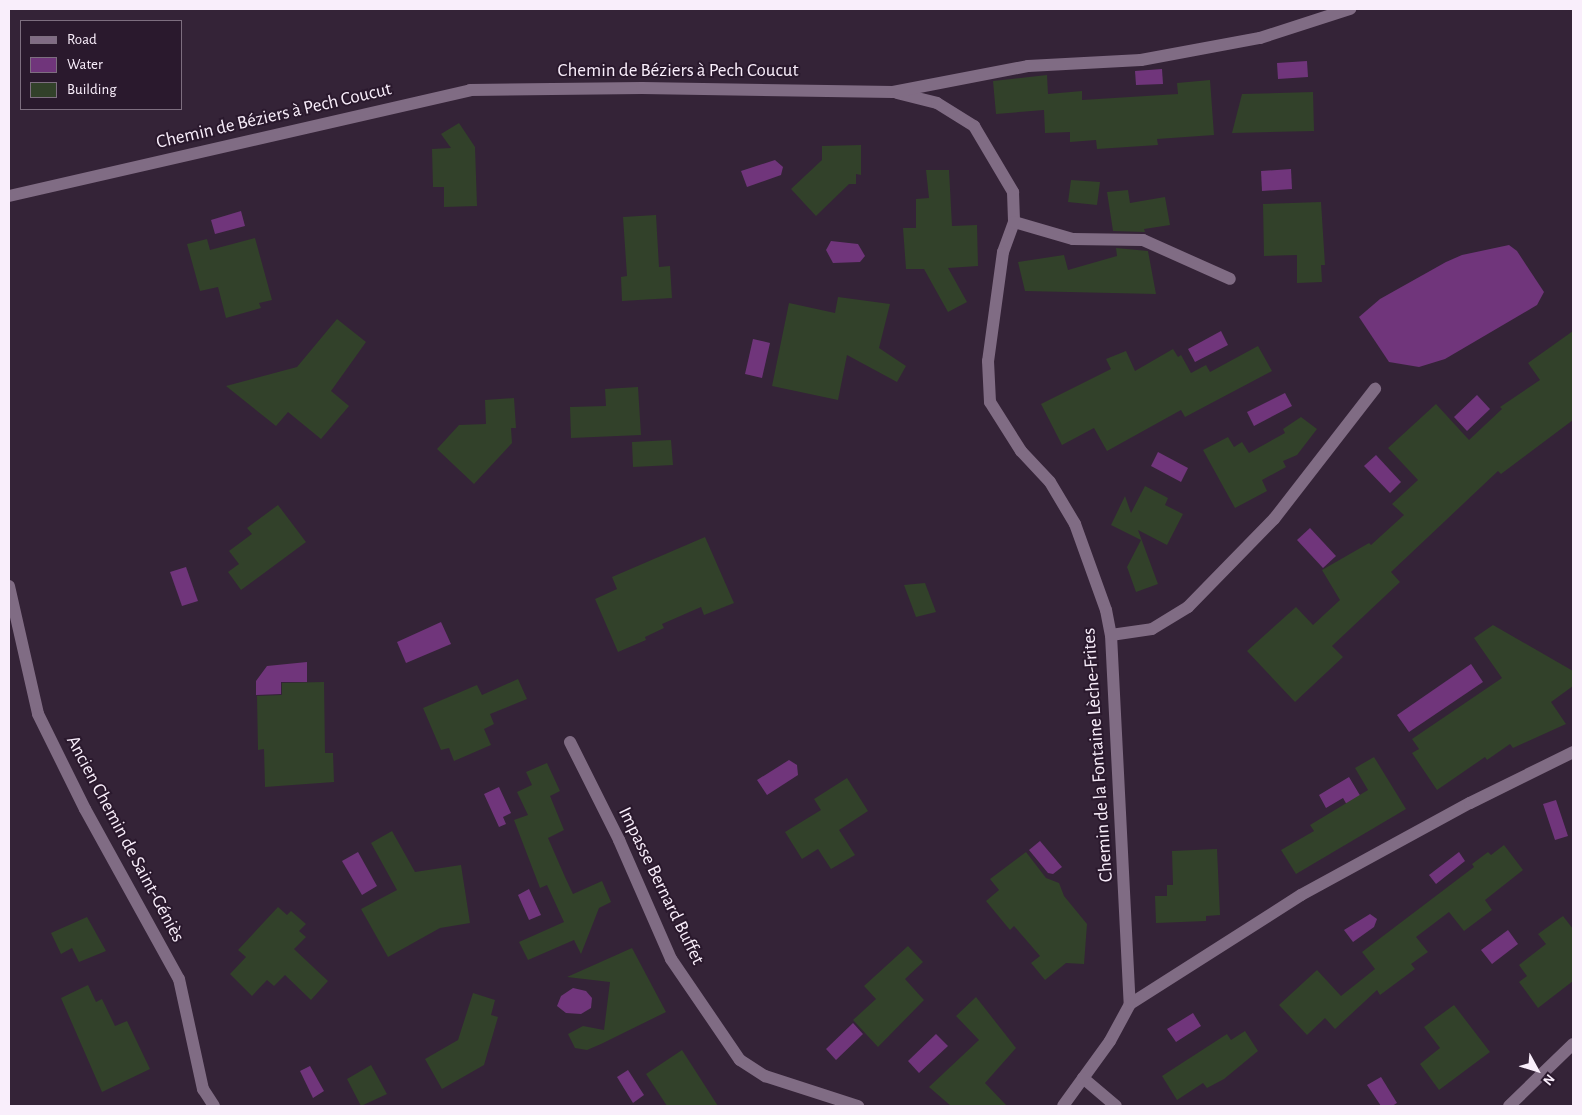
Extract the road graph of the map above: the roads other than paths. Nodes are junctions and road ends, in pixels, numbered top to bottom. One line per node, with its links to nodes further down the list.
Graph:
1 (1350, 9): 2 (street, Chemin de Béziers à Pech Coucut)
2 (893, 92): 3 (street, Chemin de Béziers à Pech Coucut); 4 (street, Chemin de la Fontaine Lèche-Frites)
3 (9, 196)
4 (1014, 222): 5 (street); 8 (street, Chemin de la Fontaine Lèche-Frites)
5 (1230, 279)
6 (1375, 389): 8 (street)
7 (9, 586): 14 (street, Ancien Chemin de Saint-Géniès)
8 (1111, 635): 11 (street, Chemin de la Fontaine Lèche-Frites)
9 (570, 742): 15 (street, Impasse Bernard Buffet)
10 (1573, 752): 11 (street)
11 (1130, 1004): 13 (street)
12 (1573, 1044): 18 (street)
13 (1083, 1078): 16 (street); 17 (street)
14 (214, 1106)
15 (858, 1106)
16 (1063, 1106)
17 (1116, 1106)
18 (1509, 1106)

